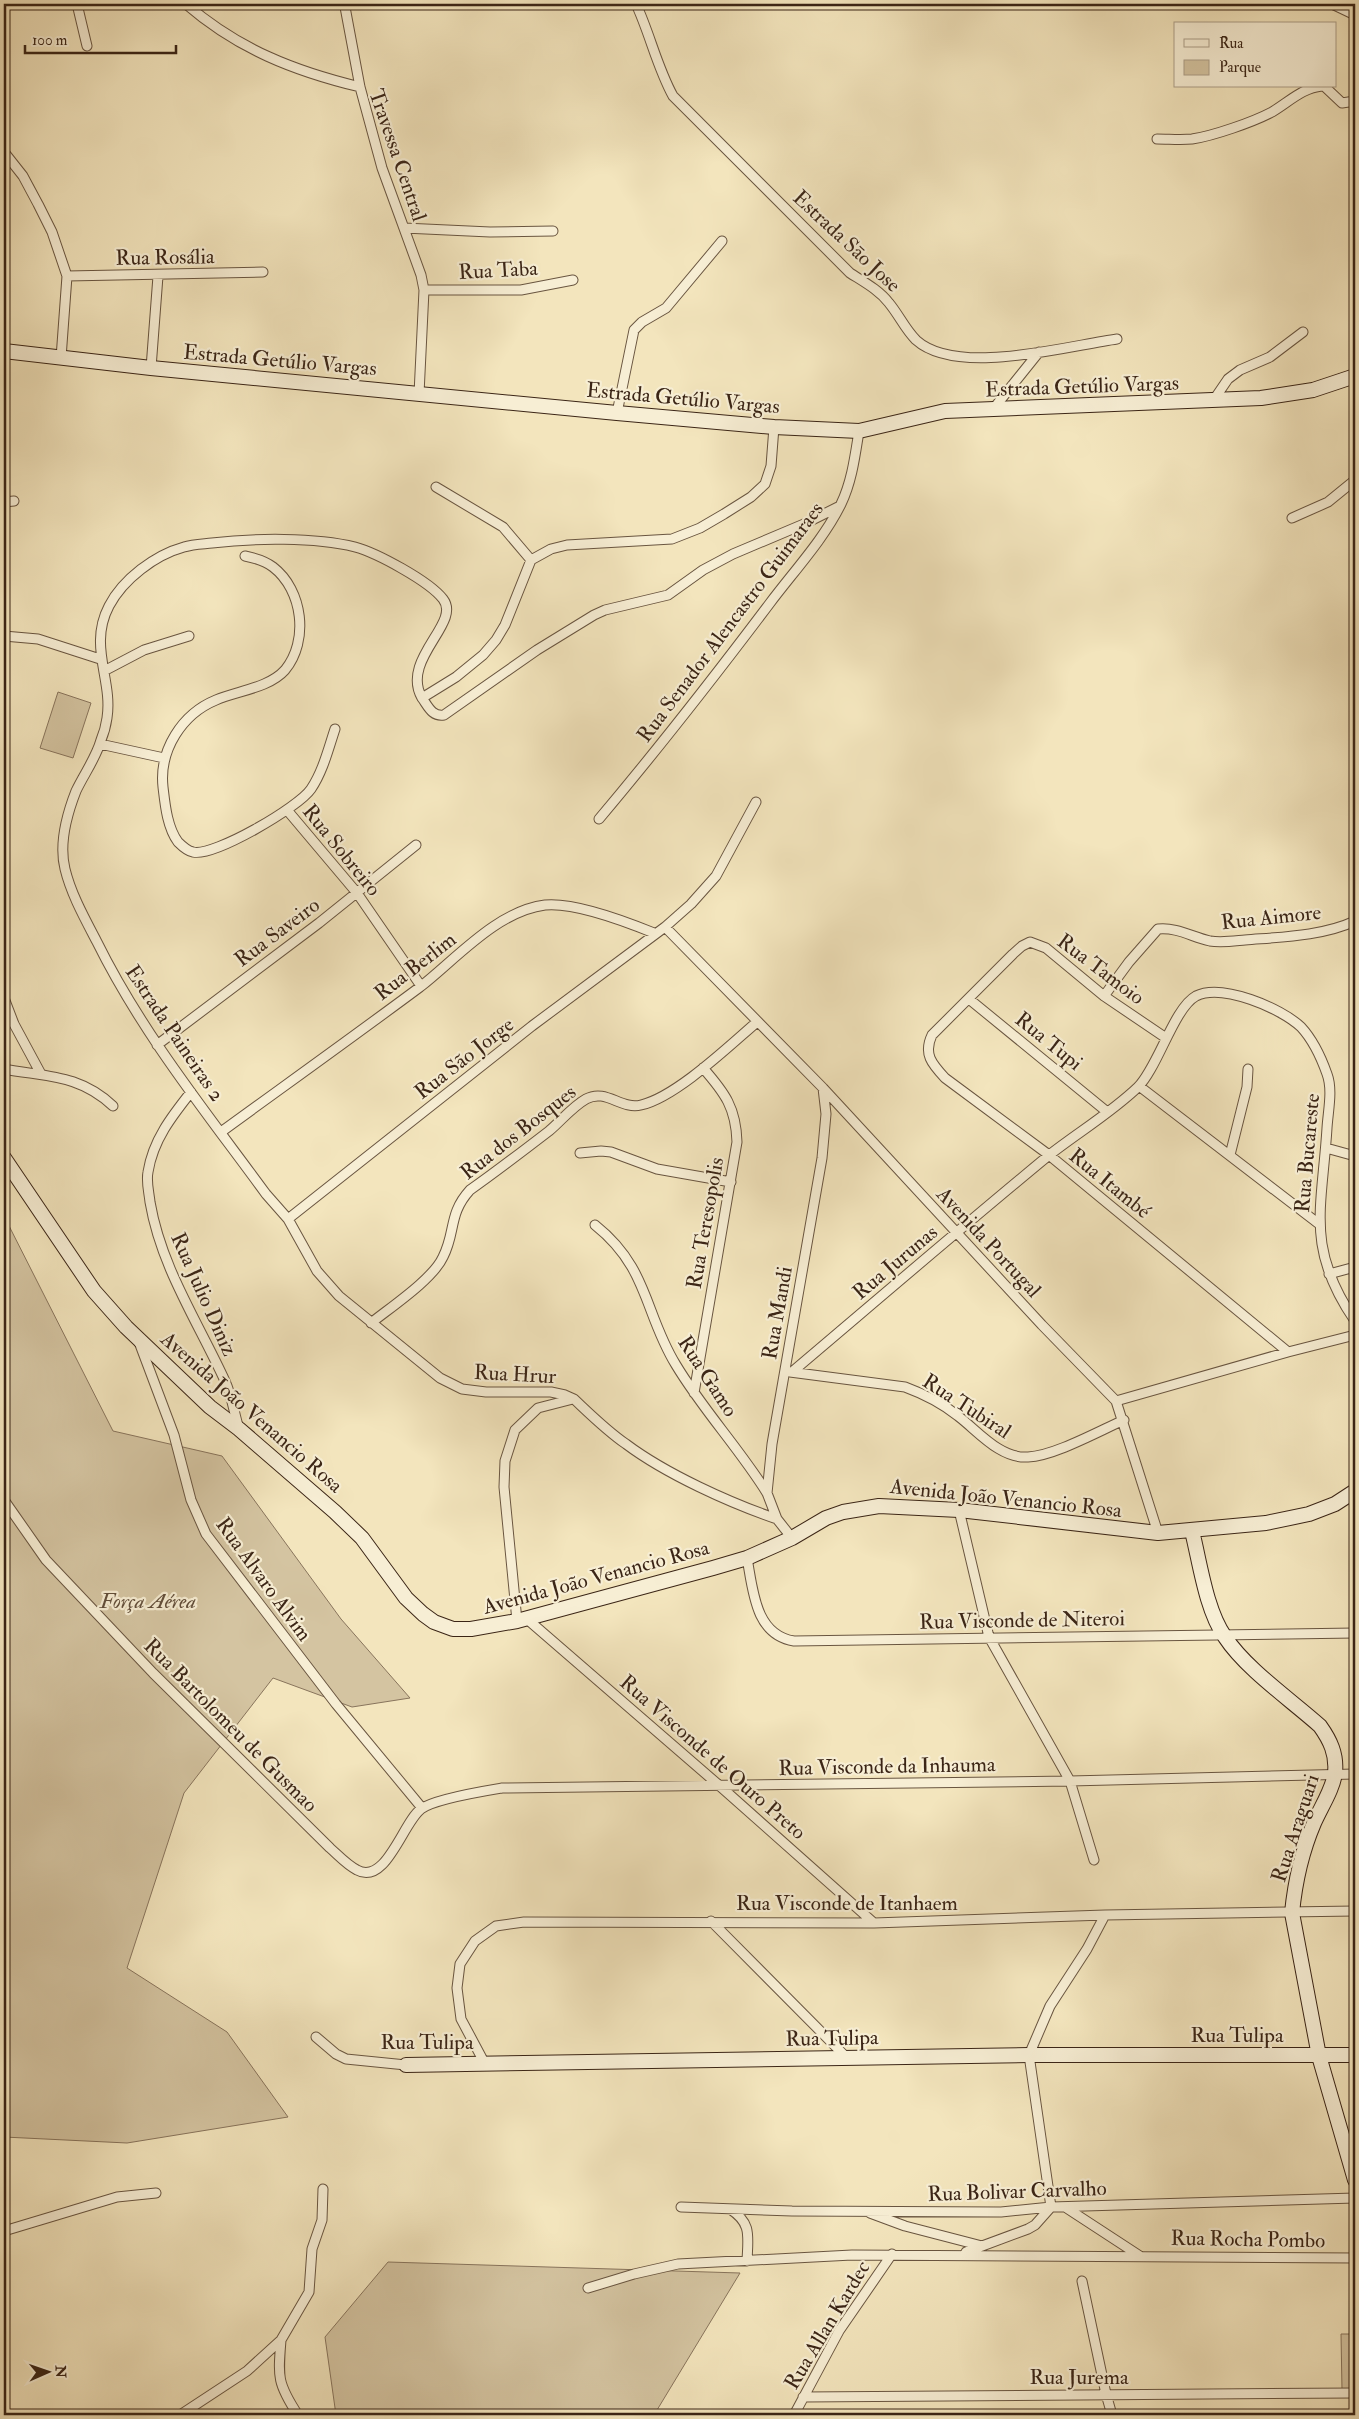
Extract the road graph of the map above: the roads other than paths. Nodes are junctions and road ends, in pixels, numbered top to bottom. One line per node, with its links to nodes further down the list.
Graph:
1 (77, 4): 7 (street)
2 (186, 4): 8 (street, Travessa Central)
3 (636, 4): 25 (street, Estrada Sāo Jose)
4 (1332, 4): 6 (street)
5 (345, 8): 8 (street)
6 (1355, 15)
7 (87, 46)
8 (360, 87): 14 (street, Travessa Central)
9 (1315, 88): 12 (street)
10 (1325, 88): 11 (street)
11 (1355, 101)
12 (1157, 139)
13 (4, 152): 18 (street)
14 (404, 228): 15 (street); 21 (street, Travessa Central)
15 (553, 231)
16 (722, 241): 32 (street)
17 (263, 272): 19 (street, Rua Rosália)
18 (67, 276): 19 (street, Rua Rosália); 26 (street)
19 (158, 276): 27 (street)
20 (573, 280): 21 (street, Rua Taba)
21 (424, 290): 29 (street, Travessa Central)
22 (1303, 332): 30 (street)
23 (1117, 339): 25 (street, Estrada Sāo Jose)
24 (4, 351): 26 (main road, Estrada Getúlio Vargas)
25 (1039, 352): 31 (street)
26 (61, 358): 27 (main road, Estrada Getúlio Vargas)
27 (151, 368): 29 (main road, Estrada Getúlio Vargas)
28 (1354, 373): 30 (main road, Estrada Getúlio Vargas)
29 (419, 394): 32 (main road, Estrada Getúlio Vargas)
30 (1213, 401): 31 (main road, Estrada Getúlio Vargas)
31 (994, 408): 34 (main road, Estrada Getúlio Vargas)
32 (618, 413): 33 (main road, Estrada Getúlio Vargas)
33 (774, 427): 34 (main road, Estrada Getúlio Vargas); 42 (street)
34 (859, 431): 39 (street, Rua Senador Alencastro Guimaraes)
35 (1355, 480): 40 (street)
36 (436, 488): 42 (street)
37 (14, 500): 38 (street)
38 (4, 502)
39 (840, 506): 47 (street); 53 (street, Rua Senador Alencastro Guimaraes)
40 (1292, 518)
41 (245, 556): 50 (street, Rua Sobreiro)
42 (531, 560): 47 (street)
43 (4, 636): 45 (street)
44 (189, 636): 46 (street)
45 (100, 658): 46 (street, Estrada Paineiras 2); 47 (street, Estrada Paineiras 2)
46 (104, 671): 49 (street, Estrada Paineiras 2)
47 (422, 698)
48 (334, 729): 52 (street)
49 (100, 744): 50 (street); 65 (street, Estrada Paineiras 2)
50 (164, 758): 52 (street, Rua Sobreiro)
51 (756, 802): 57 (street, Rua São Jorge)
52 (288, 810): 55 (street, Rua Sobreiro)
53 (599, 819)
54 (416, 845): 55 (street, Rua Saveiro)
55 (357, 893): 59 (street, Rua Sobreiro); 65 (street, Rua Saveiro)
56 (1355, 921): 60 (street, Rua Aimore)
57 (665, 927): 58 (street, Rua São Jorge); 63 (street, Avenida Portugal)
58 (654, 934): 59 (street, Rua Berlim); 83 (street, Rua São Jorge)
59 (421, 986): 75 (street, Rua Berlim)
60 (1104, 996): 62 (street, Rua Tamoio); 64 (street, Rua Tamoio)
61 (4, 998): 69 (street)
62 (969, 999): 74 (street, Rua Tupi); 78 (street, Rua Itambé)
63 (757, 1022): 66 (street, Rua dos Bosques); 71 (street, Avenida Portugal)
64 (1166, 1038): 70 (street, Rua Bucareste); 76 (street, Rua Bucareste)
65 (157, 1045): 72 (street, Estrada Paineiras 2)
66 (703, 1068): 82 (street, Rua Teresopolis); 90 (street, Rua dos Bosques)
67 (4, 1069): 69 (street)
68 (1248, 1069): 79 (street)
69 (41, 1074): 73 (street)
70 (1139, 1086): 74 (street, Rua Jurunas); 79 (street)
71 (823, 1088): 86 (street, Avenida Portugal); 94 (street, Rua Mandi)
72 (191, 1092): 75 (street, Estrada Paineiras 2); 99 (street, Rua Julio Diniz)
73 (113, 1106)
74 (1106, 1111): 78 (street, Rua Jurunas)
75 (220, 1132): 83 (street, Estrada Paineiras 2)
76 (1326, 1148): 80 (street); 84 (street, Rua Bucareste)
77 (580, 1153): 82 (street)
78 (1049, 1155): 86 (street, Rua Jurunas); 93 (street, Rua Itambé)
79 (1230, 1155): 84 (street)
80 (1355, 1156)
81 (4, 1158): 92 (main road, Avenida João Venancio Rosa)
82 (731, 1182): 95 (street, Rua Teresopolis)
83 (288, 1219): 90 (street, Rua Hrur)
84 (1319, 1224): 88 (street, Rua Bucareste)
85 (595, 1225): 95 (street, Rua Gamo)
86 (958, 1232): 94 (street, Rua Jurunas); 97 (street, Avenida Portugal)
87 (1355, 1267): 88 (street)
88 (1329, 1274): 89 (street, Rua Bucareste)
89 (1355, 1321)
90 (371, 1322): 96 (street, Rua Hrur)
91 (1355, 1335): 93 (street)
92 (137, 1338): 99 (main road, Avenida João Venancio Rosa); 117 (street, Rua Alvaro Alvim)
93 (1288, 1352): 97 (street)
94 (788, 1372): 98 (street, Rua Tubiral); 101 (street, Rua Mandi)
95 (694, 1393): 101 (street, Rua Gamo)
96 (574, 1399): 104 (street, Rua Hrur); 109 (street)
97 (1116, 1401): 98 (street)
98 (1124, 1420): 106 (street)
99 (239, 1429): 109 (main road, Avenida João Venancio Rosa)
100 (1355, 1491): 105 (main road, Avenida João Venancio Rosa)
101 (767, 1493): 104 (street, Rua Mandi)
102 (4, 1500): 117 (street, Rua Bartolomeu de Gusmao)
103 (959, 1510): 106 (main road, Avenida João Venancio Rosa); 107 (main road, Avenida João Venancio Rosa); 112 (street)
104 (777, 1519): 107 (street, Rua Mandi)
105 (1192, 1531): 106 (main road, Avenida João Venancio Rosa); 111 (main road, Rua Araguari)
106 (1158, 1533)
107 (792, 1538): 108 (main road, Avenida João Venancio Rosa)
108 (747, 1558): 109 (main road, Avenida João Venancio Rosa); 112 (street, Rua Visconde de Niteroi)
109 (522, 1620): 116 (street, Rua Visconde de Ouro Preto)
110 (1355, 1633): 111 (street, Rua Visconde de Niteroi)
111 (1224, 1636): 112 (street, Rua Visconde de Niteroi); 113 (main road, Rua Araguari)
112 (989, 1637): 115 (street)
113 (1334, 1774): 114 (street, Rua Visconde da Inhauma); 115 (street, Rua Visconde da Inhauma); 120 (main road, Rua Araguari)
114 (1355, 1774)
115 (1070, 1781): 116 (street, Rua Visconde da Inhauma); 118 (street)
116 (721, 1787): 117 (street, Rua Visconde da Inhauma); 123 (street, Rua Visconde de Ouro Preto)
117 (422, 1808)
118 (1094, 1860)
119 (1355, 1911): 120 (street, Rua Visconde de Itanhaem)
120 (1292, 1913): 121 (street, Rua Visconde de Itanhaem); 127 (main road, Rua Araguari)
121 (1105, 1915): 123 (street, Rua Visconde de Itanhaem); 125 (street)
122 (711, 1922): 123 (street, Rua Visconde de Itanhaem); 128 (street); 129 (street, Rua Visconde de Itanhaem)
123 (874, 1923)
124 (316, 2037): 130 (street, Rua Tulipa)
125 (1028, 2055): 127 (main road, Rua Tulipa); 128 (main road, Rua Tulipa); 136 (street)
126 (1355, 2055): 127 (main road, Rua Tulipa)
127 (1319, 2056): 131 (main road, Rua Araguari)
128 (847, 2058): 129 (main road, Rua Tulipa)
129 (484, 2062): 130 (main road, Rua Tulipa)
130 (406, 2064)
131 (1355, 2180)
132 (322, 2189): 149 (street)
133 (156, 2193): 140 (street)
134 (1355, 2198): 137 (street, Rua Bolivar Carvalho)
135 (681, 2207): 138 (street, Rua Bolivar Carvalho)
136 (1052, 2207): 137 (street, Rua Bolivar Carvalho); 139 (street, Rua Bolivar Carvalho); 141 (street)
137 (1064, 2207): 144 (street)
138 (728, 2208): 139 (street, Rua Bolivar Carvalho); 146 (street)
139 (866, 2211): 141 (street)
140 (4, 2231)
141 (983, 2246): 143 (street)
142 (892, 2254): 143 (street, Rua Rocha Pombo); 146 (street, Rua Rocha Pombo); 152 (street, Rua Allan Kardec)
143 (961, 2254): 144 (street, Rua Rocha Pombo)
144 (1140, 2256): 145 (street, Rua Rocha Pombo)
145 (1355, 2258)
146 (747, 2260): 148 (street, Rua Rocha Pombo)
147 (1082, 2280): 151 (street)
148 (588, 2288)
149 (281, 2340): 153 (street); 154 (street)
150 (1355, 2393): 151 (street, Rua Jurema)
151 (1106, 2394): 152 (street, Rua Jurema); 156 (street)
152 (803, 2397): 155 (street, Rua Allan Kardec)
153 (180, 2415)
154 (298, 2415)
155 (794, 2415)
156 (1112, 2415)

